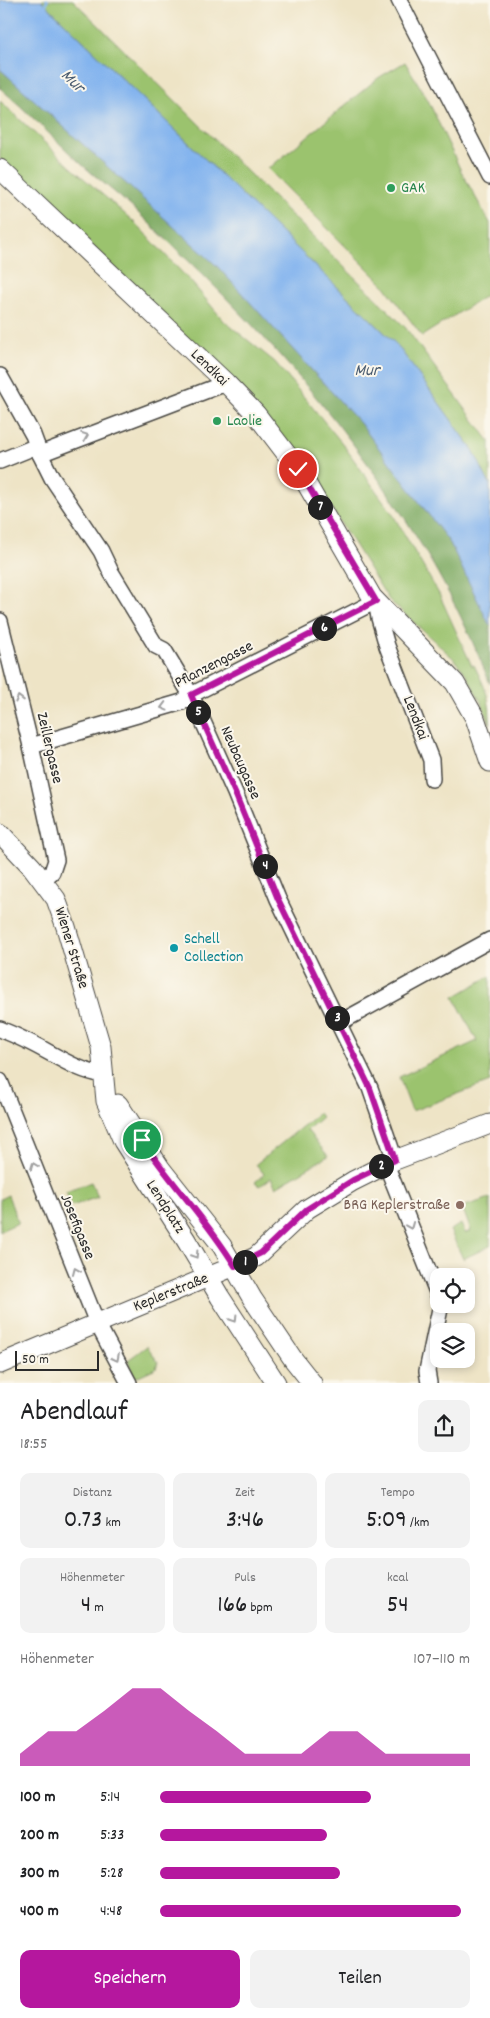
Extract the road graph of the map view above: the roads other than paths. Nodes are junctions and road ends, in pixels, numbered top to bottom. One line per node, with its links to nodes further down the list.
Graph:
1 (399, 0): 3 (street)
2 (0, 169): 5 (main road, Lendkai)
3 (490, 177)
4 (0, 376): 6 (street, Neubaugasse)
5 (226, 383): 6 (street, one-way to 5); 8 (main road, Lendkai)
6 (38, 450): 7 (street); 10 (street, Neubaugasse)
7 (0, 461)
8 (376, 601): 10 (street, Pflanzengasse); 12 (main road, Lendkai); 13 (street, Lendkai)
9 (0, 621): 11 (street, Zeillergasse, one-way to 9)
10 (191, 695): 11 (street, Pflanzengasse, one-way to 11); 17 (street, Neubaugasse)
11 (31, 746): 15 (street, Zeillergasse)
12 (490, 762)
13 (432, 779)
14 (0, 833): 15 (main road, Wiener Straße)
15 (43, 880): 19 (main road, Wiener Straße)
16 (490, 940): 17 (street)
17 (339, 1023): 24 (street, Neubaugasse)
18 (0, 1029): 19 (street)
19 (104, 1078): 23 (main road, Lendplatz)
20 (0, 1081): 21 (street, Josefigasse)
21 (7, 1116): 29 (street, Josefigasse, one-way to 21)
22 (490, 1124): 24 (main road, Keplerstraße)
23 (135, 1144): 25 (main road, Lendplatz); 27 (main road, Lendplatz, one-way to 27)
24 (390, 1162): 25 (main road, Keplerstraße); 26 (street, Neubaugasse, one-way to 26)
25 (235, 1266): 27 (main road, Keplerstraße); 30 (main road, Lendplatz)
26 (430, 1272)
27 (209, 1277): 29 (main road, Keplerstraße); 31 (main road, Lendplatz, one-way to 31)
28 (439, 1313): 36 (street)
29 (97, 1323): 32 (main road, Keplerstraße); 33 (street, Josefigasse, one-way to 33)
30 (272, 1328): 31 (main road); 35 (main road, Lendplatz)
31 (248, 1342): 34 (main road, Lendplatz)
32 (0, 1364)
33 (129, 1383)
34 (276, 1383)
35 (312, 1383)
36 (429, 1383)

